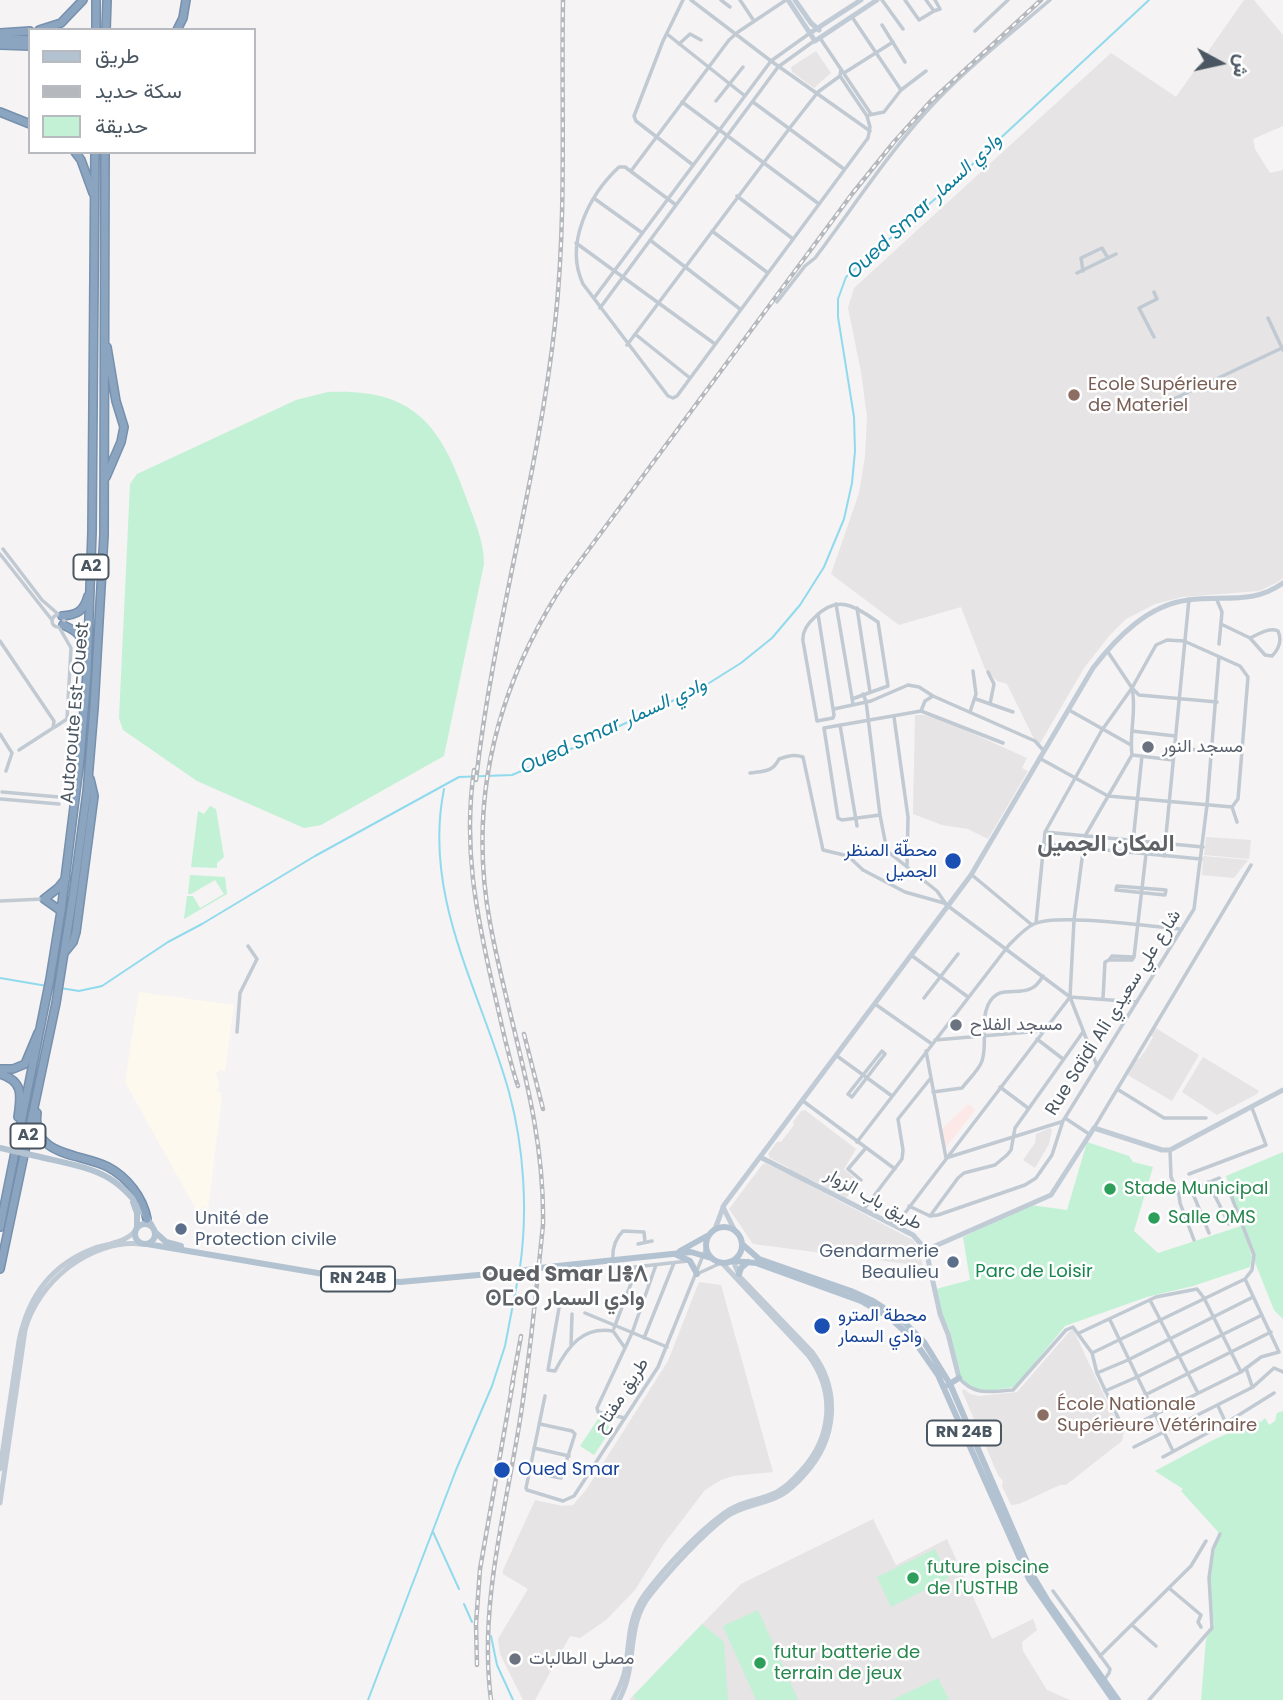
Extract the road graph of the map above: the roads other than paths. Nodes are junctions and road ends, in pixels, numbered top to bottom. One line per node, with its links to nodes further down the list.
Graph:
1 (83, 0): 22 (highway)
2 (96, 0): 23 (highway)
3 (107, 0): 24 (highway)
4 (186, 0): 25 (highway)
5 (683, 0): 31 (street)
6 (691, 0): 33 (street)
7 (721, 0): 17 (street)
8 (740, 0): 20 (street)
9 (790, 0): 20 (street); 26 (main road); 30 (main road)
10 (861, 0): 26 (main road)
11 (880, 0): 19 (main road); 27 (street)
12 (905, 0): 18 (street)
13 (926, 0): 18 (street)
14 (935, 0): 18 (street)
15 (1008, 0): 29 (street)
16 (1050, 0): 95 (street)
17 (730, 7)
18 (934, 11)
19 (852, 17): 34 (main road); 41 (street)
20 (754, 21): 33 (street)
21 (882, 25): 37 (street)
22 (45, 28)
23 (96, 28)
24 (106, 28)
25 (178, 28)
26 (817, 28): 30 (main road); 34 (main road)
27 (903, 29)
28 (28, 31): 32 (highway)
29 (975, 31)
30 (810, 33): 34 (main road); 42 (street)
31 (667, 34): 38 (street); 65 (street)
32 (0, 35): 35 (highway)
33 (734, 35): 42 (street); 46 (street)
34 (819, 38): 45 (street); 48 (street)
35 (28, 40)
36 (701, 40): 38 (street)
37 (893, 42): 41 (street); 43 (street)
38 (679, 44): 46 (street)
39 (2, 46): 40 (highway)
40 (28, 46)
41 (876, 52): 48 (street); 50 (street)
42 (771, 61): 45 (street); 52 (street)
43 (905, 62)
44 (743, 67): 49 (street)
45 (778, 67): 51 (street); 55 (street)
46 (708, 68): 49 (street); 54 (street)
47 (926, 71): 50 (street)
48 (843, 74): 51 (street); 57 (street)
49 (729, 84): 52 (street); 53 (street)
50 (901, 90): 57 (street)
51 (816, 94): 61 (street); 63 (street)
52 (745, 96): 62 (street)
53 (716, 101)
54 (682, 102): 62 (street); 65 (street)
55 (753, 102): 61 (street); 64 (street)
56 (0, 112): 59 (highway)
57 (869, 115): 63 (street)
58 (0, 118): 60 (highway)
59 (28, 125)
60 (28, 125)
61 (789, 129): 69 (street); 71 (street)
62 (720, 130): 64 (street); 70 (street)
63 (870, 131): 71 (street)
64 (728, 135): 69 (street); 78 (street)
65 (656, 137): 70 (street); 72 (street)
66 (76, 154): 74 (highway)
67 (95, 154): 74 (highway, Autoroute Est-Ouest / A2)
68 (106, 154): 101 (highway, Autoroute Est-Ouest / A2)
69 (763, 161): 73 (street); 77 (street)
70 (693, 164): 76 (street)
71 (845, 169): 77 (street)
72 (631, 171): 75 (street); 76 (street)
73 (737, 196): 79 (street); 81 (street)
74 (95, 197): 109 (highway, Autoroute Est-Ouest / A2)
75 (595, 199): 80 (street); 83 (street)
76 (667, 199): 78 (street); 80 (street)
77 (819, 204): 81 (street)
78 (676, 205): 82 (street)
79 (712, 231): 86 (street); 89 (street)
80 (642, 233): 87 (street)
81 (793, 239): 89 (street)
82 (650, 240): 86 (street); 91 (street)
83 (576, 243): 87 (street); 93 (street)
84 (1116, 254): 85 (street)
85 (1108, 258): 88 (street); 88 (street)
86 (685, 267): 94 (street); 97 (street)
87 (615, 270): 91 (street); 93 (street)
88 (1083, 271): 90 (street)
89 (768, 273): 97 (street)
90 (1077, 273)
91 (623, 276): 94 (street); 96 (street)
92 (1154, 292): 100 (street)
93 (593, 299): 96 (street)
94 (659, 302): 99 (street); 102 (street)
95 (778, 302)
96 (600, 308): 103 (street)
97 (741, 309): 102 (street)
98 (1268, 318): 104 (street)
99 (635, 334): 103 (street); 105 (street)
100 (1154, 337)
101 (105, 342): 107 (highway, Autoroute Est-Ouest / A2); 107 (highway)
102 (715, 344): 105 (street)
103 (627, 345): 105 (street)
104 (1282, 349): 106 (street)
105 (690, 377)
106 (1161, 405)
107 (104, 484): 227 (highway, Autoroute Est-Ouest / A2)
108 (1, 550): 116 (street); 117 (street)
109 (91, 571): 117 (highway); 129 (highway, Autoroute Est-Ouest / A2)
110 (1283, 583): 112 (main road)
111 (1189, 600): 112 (main road); 121 (street); 123 (main road)
112 (1217, 600): 118 (street)
113 (836, 604): 114 (street); 115 (street); 136 (street)
114 (858, 608): 131 (street); 131 (street)
115 (818, 614): 140 (street); 140 (street)
116 (52, 620): 117 (street); 117 (street)
117 (61, 621): 129 (highway); 148 (street)
118 (1221, 624): 119 (street); 122 (street)
119 (1250, 638): 119 (street)
120 (0, 641): 124 (street)
121 (1184, 641): 126 (street); 130 (street); 135 (street)
122 (1219, 644)
123 (1107, 650): 130 (street); 141 (main road)
124 (7, 651): 125 (street); 148 (street)
125 (0, 656)
126 (1219, 657): 138 (street, Rue Saïdi Ali شارع علي سعيدي); 174 (street)
127 (973, 671): 134 (street)
128 (988, 672): 139 (street)
129 (87, 673): 193 (highway, Autoroute Est-Ouest / A2)
130 (1132, 688): 135 (street); 149 (street); 150 (street)
131 (870, 692): 132 (street)
132 (863, 694): 136 (street); 137 (street)
133 (933, 696): 137 (street); 142 (street); 143 (street)
134 (975, 699): 139 (street); 143 (street)
135 (1178, 699): 138 (street); 152 (street)
136 (852, 701): 137 (street); 140 (street)
137 (866, 701): 146 (street)
138 (1217, 702): 157 (street, Rue Saïdi Ali شارع علي سعيدي)
139 (990, 705): 144 (street)
140 (833, 709)
141 (1069, 710): 149 (street); 158 (main road)
142 (921, 711): 145 (street); 153 (street)
143 (970, 712): 158 (street)
144 (1013, 712)
145 (894, 716): 146 (street); 191 (street)
146 (868, 720): 147 (street); 175 (street)
147 (840, 725): 176 (street); 176 (street)
148 (53, 728): 156 (street)
149 (1102, 730): 154 (street); 165 (street)
150 (1132, 731): 152 (street); 154 (street)
151 (0, 734): 163 (street)
152 (1175, 736): 155 (street)
153 (1003, 743)
154 (1131, 745): 159 (street)
155 (1174, 748): 157 (street); 162 (street)
156 (19, 750)
157 (1212, 751): 173 (street, Rue Saïdi Ali شارع علي سعيدي)
158 (1045, 752): 161 (main road)
159 (1132, 755): 160 (street); 167 (street)
160 (1142, 756): 162 (street); 170 (street)
161 (1041, 759): 165 (street); 192 (main road)
162 (1173, 760): 171 (street)
163 (6, 771)
164 (750, 773): 197 (street)
165 (1076, 779): 167 (street); 179 (street)
166 (1, 792): 168 (street); 169 (street)
167 (1108, 796): 170 (street); 180 (street)
168 (59, 797)
169 (0, 799): 172 (street)
170 (1137, 799): 171 (street); 181 (street)
171 (1169, 802): 173 (street); 183 (street)
172 (58, 804)
173 (1207, 805): 174 (street); 184 (street, Rue Saïdi Ali شارع علي سعيدي)
174 (1231, 807): 177 (street)
175 (880, 815): 176 (street); 191 (street)
176 (855, 818): 178 (street)
177 (1237, 822)
178 (857, 825)
179 (1045, 832): 180 (street); 182 (street)
180 (1085, 836): 181 (street); 185 (street)
181 (1133, 841): 183 (street); 186 (street)
182 (1043, 844): 185 (street); 200 (street)
183 (1165, 844): 184 (street); 188 (street)
184 (1203, 847): 189 (street, Rue Saïdi Ali شارع علي سعيدي)
185 (1083, 848): 186 (street); 199 (street)
186 (1132, 852): 187 (street)
187 (1146, 854): 188 (street); 194 (street)
188 (1164, 856): 189 (street)
189 (1201, 859): 202 (street, Rue Saïdi Ali شارع علي سعيدي)
190 (1251, 865): 231 (street)
191 (907, 867): 197 (street)
192 (971, 874): 197 (main road); 200 (street)
193 (66, 878): 195 (highway); 198 (highway, Autoroute Est-Ouest / A2)
194 (1142, 890): 194 (street); 194 (street); 201 (street)
195 (44, 899): 196 (street); 198 (highway)
196 (0, 901)
197 (948, 906): 204 (street); 206 (main road)
198 (61, 911): 215 (highway, Autoroute Est-Ouest / A2)
199 (1074, 920): 200 (street); 201 (street); 210 (street)
200 (1034, 924): 204 (street)
201 (1138, 925): 202 (street); 212 (street)
202 (1182, 929): 213 (street, Rue Saïdi Ali شارع علي سعيدي)
203 (248, 946): 217 (street)
204 (1005, 950): 208 (street); 209 (street)
205 (958, 954): 207 (street)
206 (911, 956): 207 (street); 214 (main road)
207 (941, 976): 209 (street); 211 (street)
208 (1043, 976): 210 (street); 219 (street)
209 (968, 997): 221 (street)
210 (1070, 997): 212 (street); 216 (street); 218 (street)
211 (924, 998)
212 (1102, 999): 213 (street)
213 (1137, 1002): 225 (street, Rue Saïdi Ali شارع علي سعيدي)
214 (876, 1004): 221 (street); 223 (main road)
215 (43, 1023): 226 (highway); 243 (highway, Autoroute Est-Ouest / A2)
216 (1043, 1031): 219 (street); 220 (street)
217 (237, 1032)
218 (1083, 1032): 224 (street); 225 (street)
219 (984, 1036): 221 (street); 233 (street)
220 (1037, 1039): 224 (street); 230 (street)
221 (933, 1042): 222 (street)
222 (926, 1051): 229 (street); 234 (street)
223 (837, 1055): 228 (street); 235 (main road)
224 (1063, 1059): 236 (street)
225 (1097, 1066): 239 (street, Rue Saïdi Ali شارع علي سعيدي)
226 (0, 1071): 243 (highway)
227 (42, 1073): 263 (highway); 288 (highway, Autoroute Est-Ouest / A2)
228 (865, 1076): 228 (street); 228 (street); 234 (street)
229 (930, 1079): 233 (street); 250 (street)
230 (1000, 1087): 236 (street); 249 (street)
231 (1117, 1089): 238 (street); 240 (street)
232 (1283, 1090): 237 (main road)
233 (933, 1092): 249 (street)
234 (892, 1096): 244 (street)
235 (803, 1101): 244 (street); 248 (main road)
236 (1028, 1108): 242 (street)
237 (1252, 1108): 247 (main road); 251 (street)
238 (1206, 1118)
239 (1064, 1119): 241 (street); 242 (street); 261 (street, Rue Saïdi Ali شارع علي سعيدي)
240 (1094, 1128): 241 (main road); 247 (main road)
241 (1090, 1135): 276 (main road)
242 (1012, 1137): 249 (street); 261 (street)
243 (17, 1142): 257 (highway, Autoroute Est-Ouest / A2)
244 (857, 1142): 246 (street)
245 (0, 1148): 255 (main road, bridge)
246 (865, 1148): 250 (street); 252 (street)
247 (1170, 1150): 256 (street)
248 (760, 1157): 259 (main road); 260 (main road, طريق باب الزوار)
249 (946, 1158): 258 (street)
250 (895, 1169): 260 (street)
251 (1189, 1174)
252 (862, 1180)
253 (1208, 1182): 254 (street); 262 (street); 292 (street)
254 (1191, 1189): 256 (street); 269 (street)
255 (128, 1191): 263 (main road); 266 (main road)
256 (1179, 1195): 270 (street)
257 (2, 1206): 265 (highway, Autoroute Est-Ouest / A2)
258 (909, 1206): 261 (street); 264 (street)
259 (723, 1208): 267 (main road); 268 (main road)
260 (864, 1209): 264 (main road, طريق باب الزوار)
261 (930, 1216)
262 (1229, 1224)
263 (151, 1226): 266 (main road); 273 (main road); 278 (main road)
264 (895, 1226): 276 (main road, طريق باب الزوار)
265 (0, 1227)
266 (136, 1229): 273 (main road); 347 (main road)
267 (713, 1231): 268 (main road); 277 (main road); 279 (main road)
268 (735, 1231): 275 (main road)
269 (1209, 1233)
270 (1194, 1240)
271 (652, 1241): 272 (street)
272 (645, 1242): 274 (street); 280 (street)
273 (144, 1244): 278 (main road); 349 (main road)
274 (638, 1244)
275 (742, 1244): 282 (main road); 293 (main road)
276 (926, 1250): 326 (main road, طريق باب الزوار)
277 (705, 1251): 279 (main road); 285 (main road); 290 (street, طريق مفتاح)
278 (206, 1254): 280 (main road, RN 24B, bridge)
279 (673, 1255): 280 (main road); 281 (main road)
280 (613, 1261)
281 (690, 1261): 284 (street); 290 (main road)
282 (733, 1261): 283 (main road, RN 24B); 285 (main road); 291 (main road)
283 (749, 1262): 291 (main road); 293 (main road, RN 24B)
284 (674, 1263): 286 (street); 309 (street)
285 (722, 1263): 290 (street); 359 (main road)
286 (656, 1265): 287 (street); 306 (street)
287 (637, 1268): 289 (street); 304 (street)
288 (0, 1269)
289 (617, 1269)
290 (697, 1274): 313 (street, طريق مفتاح)
291 (739, 1274): 360 (main road)
292 (1245, 1279): 294 (street); 295 (street)
293 (844, 1292): 328 (main road, RN 24B)
294 (1253, 1297): 300 (street); 301 (street)
295 (1204, 1298): 296 (street); 301 (street); 303 (street)
296 (1150, 1300): 302 (street); 303 (street)
297 (559, 1308): 317 (street)
298 (585, 1313): 304 (street)
299 (572, 1314): 312 (street)
300 (1262, 1315): 305 (street); 308 (street)
301 (1213, 1317): 308 (street); 310 (street)
302 (1110, 1320): 307 (street); 311 (street)
303 (1160, 1320): 310 (street); 311 (street)
304 (614, 1328): 306 (street); 312 (street); 314 (street)
305 (1272, 1332): 315 (street); 321 (street)
306 (632, 1333): 309 (street); 314 (street)
307 (1079, 1333): 316 (street); 326 (street)
308 (1222, 1334): 315 (street); 318 (street)
309 (644, 1338): 313 (street)
310 (1170, 1338): 318 (street); 320 (street)
311 (1120, 1340): 316 (street); 320 (street)
312 (571, 1346): 319 (street)
313 (667, 1347): 338 (street, طريق مفتاح)
314 (625, 1348): 338 (street)
315 (1231, 1352): 322 (street); 325 (street)
316 (1092, 1353): 324 (street)
317 (551, 1356): 319 (street); 319 (street)
318 (1179, 1356): 325 (street); 327 (street)
319 (562, 1357)
320 (1128, 1360): 324 (street); 327 (street)
321 (1246, 1368): 322 (street); 329 (street)
322 (1241, 1372): 332 (street)
323 (1283, 1372): 329 (street)
324 (1097, 1373): 330 (street)
325 (1188, 1374): 332 (street); 334 (street)
326 (958, 1376): 328 (main road)
327 (1137, 1377): 330 (street); 334 (street)
328 (945, 1382): 358 (main road); 361 (main road, RN 24B)
329 (1253, 1387): 335 (street)
330 (1105, 1391): 336 (street)
331 (1273, 1392): 340 (street)
332 (1198, 1393): 337 (street)
333 (545, 1396): 339 (street)
334 (1146, 1396): 336 (street); 337 (street)
335 (1218, 1406): 340 (street); 341 (street)
336 (1115, 1410): 337 (street)
337 (1155, 1414): 341 (street)
338 (625, 1418): 348 (street, طريق مفتاح)
339 (539, 1423): 343 (street); 345 (street)
340 (1226, 1423): 344 (street)
341 (1164, 1433): 342 (street); 344 (street)
342 (1134, 1447)
343 (534, 1448): 345 (street); 348 (street)
344 (1173, 1451): 346 (street)
345 (569, 1456): 348 (street)
346 (1163, 1457)
347 (0, 1469)
348 (530, 1472)
349 (0, 1503)
350 (1220, 1534): 363 (street)
351 (1206, 1541): 352 (street)
352 (1169, 1588): 354 (street); 355 (street)
353 (1053, 1591): 357 (street)
354 (1132, 1625): 356 (street); 357 (street)
355 (1201, 1628)
356 (1156, 1646)
357 (1100, 1656): 358 (street)
358 (1104, 1680): 362 (main road)
359 (613, 1700)
360 (619, 1700)
361 (1113, 1700)
362 (1118, 1700)
363 (1149, 1700)

